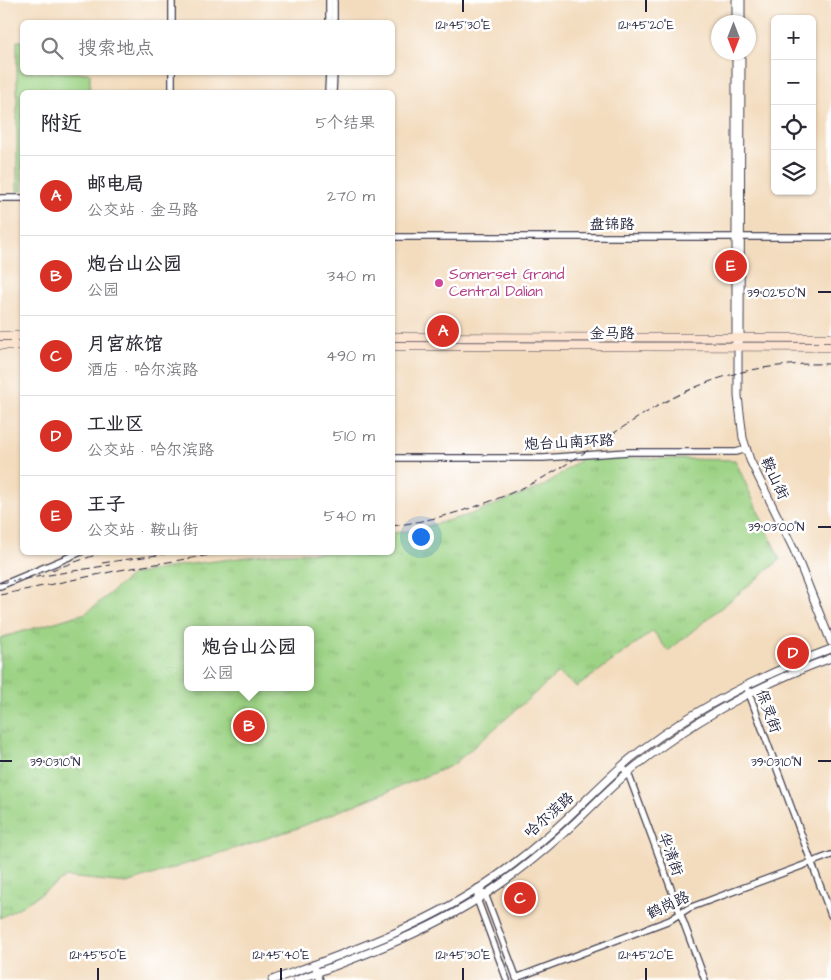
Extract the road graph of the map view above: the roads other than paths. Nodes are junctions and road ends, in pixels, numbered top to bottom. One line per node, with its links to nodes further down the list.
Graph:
1 (172, 0): 8 (street)
2 (329, 0): 9 (street)
3 (334, 0): 10 (street)
4 (736, 0): 6 (street)
5 (741, 0): 7 (street)
6 (736, 15)
7 (741, 15)
8 (172, 20)
9 (329, 20)
10 (334, 20)
11 (736, 60): 22 (street, 鞍山街)
12 (741, 60): 22 (street, 鞍山街)
13 (172, 75): 16 (street)
14 (328, 75): 17 (street)
15 (334, 75): 18 (street)
16 (172, 90)
17 (328, 90)
18 (334, 90)
19 (0, 198): 20 (street)
20 (20, 198)
21 (395, 237): 22 (street, 盘锦路)
22 (738, 237): 23 (street, 盘锦路); 27 (street, 鞍山街)
23 (831, 237)
24 (0, 336): 25 (main road)
25 (20, 336)
26 (395, 337): 27 (main road, 金马路)
27 (738, 338): 28 (main road, 金马路); 32 (street, 鞍山街)
28 (831, 338)
29 (0, 345): 30 (main road)
30 (20, 345)
31 (395, 346): 32 (main road, 金马路)
32 (738, 347): 33 (main road, 金马路); 34 (street, 鞍山街)
33 (831, 347)
34 (747, 449): 35 (street, 炮台山南环路); 38 (street, 鞍山街)
35 (395, 458)
36 (74, 555): 37 (street)
37 (0, 586)
38 (831, 642)
39 (831, 649): 41 (street, 哈尔滨路)
40 (831, 658): 42 (street, 哈尔滨路)
41 (746, 685): 42 (street, 保灵街); 43 (street, 哈尔滨路)
42 (749, 693): 44 (street, 哈尔滨路); 46 (street, 保灵街)
43 (622, 767): 44 (street, 华清街); 47 (street, 哈尔滨路)
44 (628, 773): 48 (street, 哈尔滨路); 50 (street, 华清街)
45 (831, 855): 46 (street, 鹤岗路)
46 (812, 863): 50 (street, 鹤岗路); 51 (street, 保灵街)
47 (478, 888): 48 (street); 49 (street); 52 (street, 哈尔滨路)
48 (486, 894): 49 (street, 哈尔滨路); 54 (street)
49 (478, 899): 53 (street, 哈尔滨路); 58 (street)
50 (680, 914): 54 (street, 鹤岗路); 59 (street, 华清街)
51 (831, 915)
52 (314, 964): 53 (street); 55 (street, 哈尔滨路)
53 (317, 972): 56 (street, 哈尔滨路); 57 (street)
54 (517, 979)
55 (272, 980)
56 (297, 980)
57 (320, 980)
58 (507, 980)
59 (705, 980)

